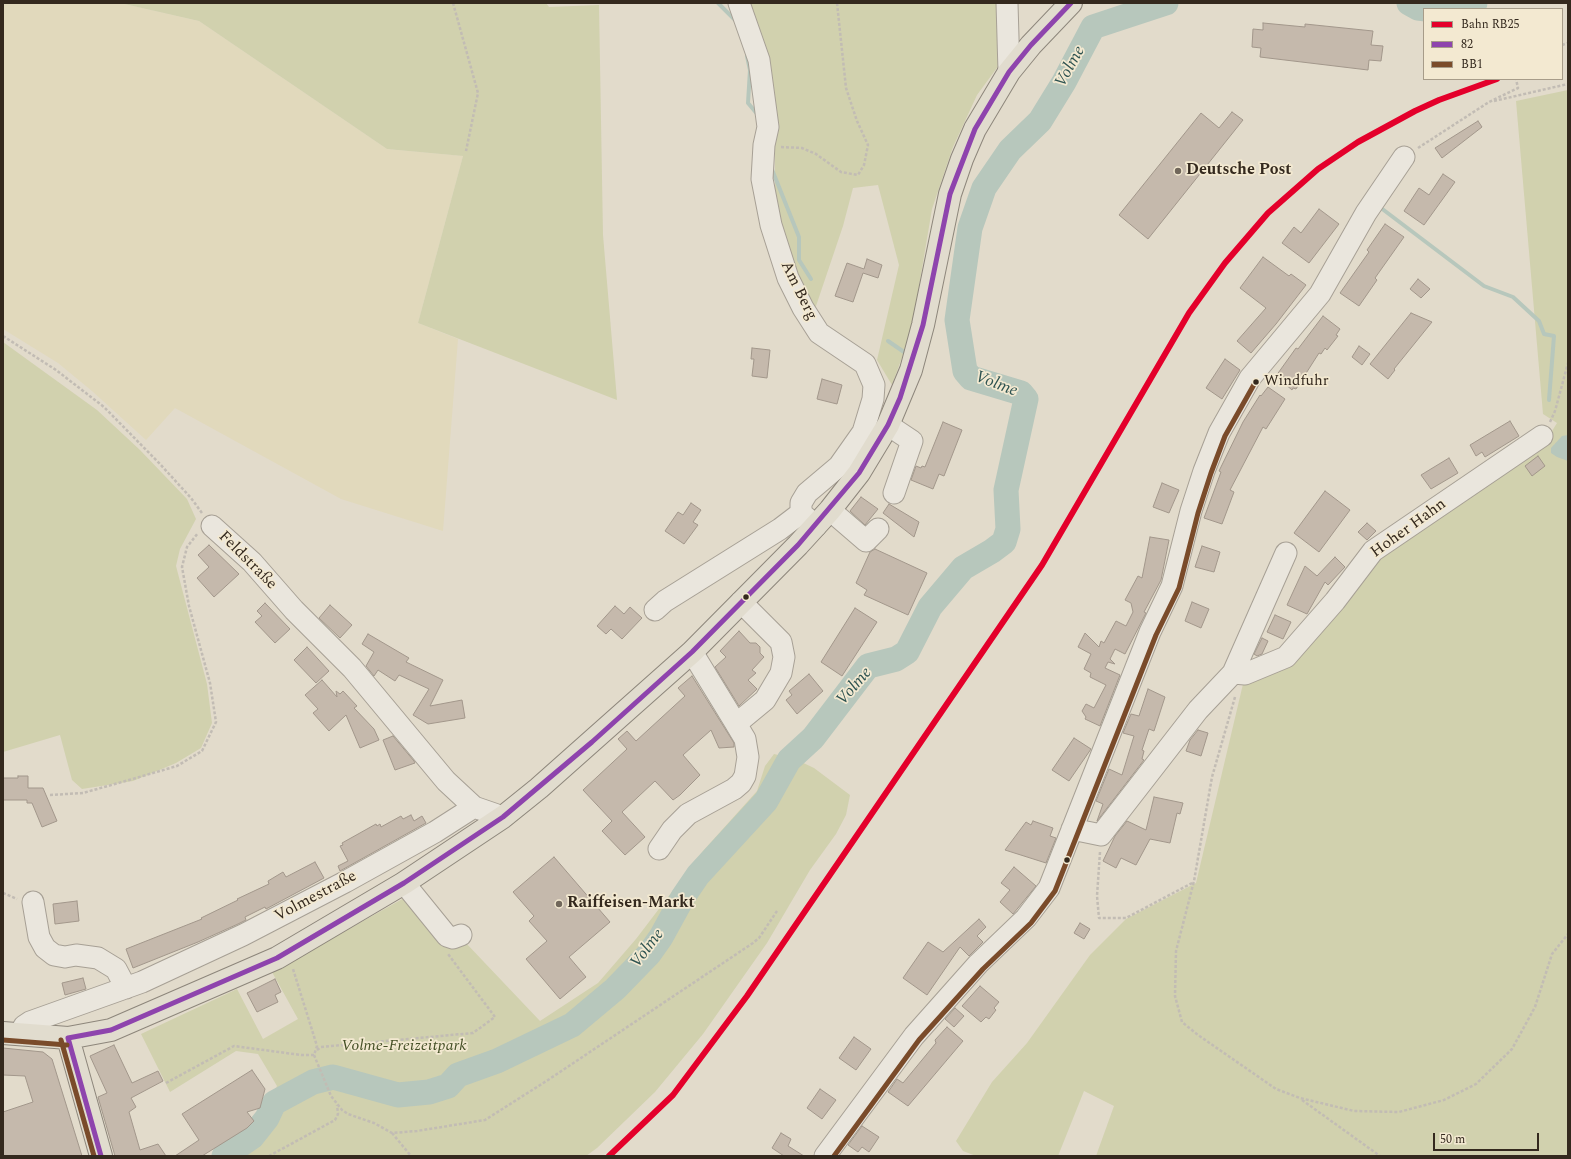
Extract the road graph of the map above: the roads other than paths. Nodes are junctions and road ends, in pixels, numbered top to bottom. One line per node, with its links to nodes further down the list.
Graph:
1 (739, 3): 9 (street, Am Berg)
2 (1007, 3): 4 (street)
3 (1071, 3): 4 (main road, Volmestraße)
4 (1009, 72): 6 (main road, Volmestraße)
5 (1404, 157): 20 (street)
6 (888, 425): 8 (street); 9 (main road, Volmestraße)
7 (1542, 436): 16 (street, Hoher Hahn)
8 (894, 494)
9 (816, 516): 11 (street); 13 (main road, Volmestraße); 14 (street)
10 (212, 526): 18 (street, Feldstraße)
11 (878, 529)
12 (1286, 553): 16 (street)
13 (741, 602): 15 (main road, Volmestraße); 17 (street)
14 (655, 610)
15 (692, 652): 17 (street); 19 (main road, Volmestraße)
16 (1233, 673): 20 (street)
17 (736, 724): 21 (street)
18 (474, 807): 19 (street); 25 (street, Volmestraße)
19 (503, 817): 22 (main road, Volmestraße)
20 (1072, 829): 29 (street)
21 (659, 849)
22 (404, 883): 24 (street); 27 (main road, Volmestraße)
23 (33, 902): 25 (street)
24 (461, 935)
25 (126, 988): 26 (street, Volmestraße)
26 (12, 1033): 27 (main road, Volmestraße)
27 (68, 1038): 28 (main road)
28 (101, 1156)
29 (825, 1156)

